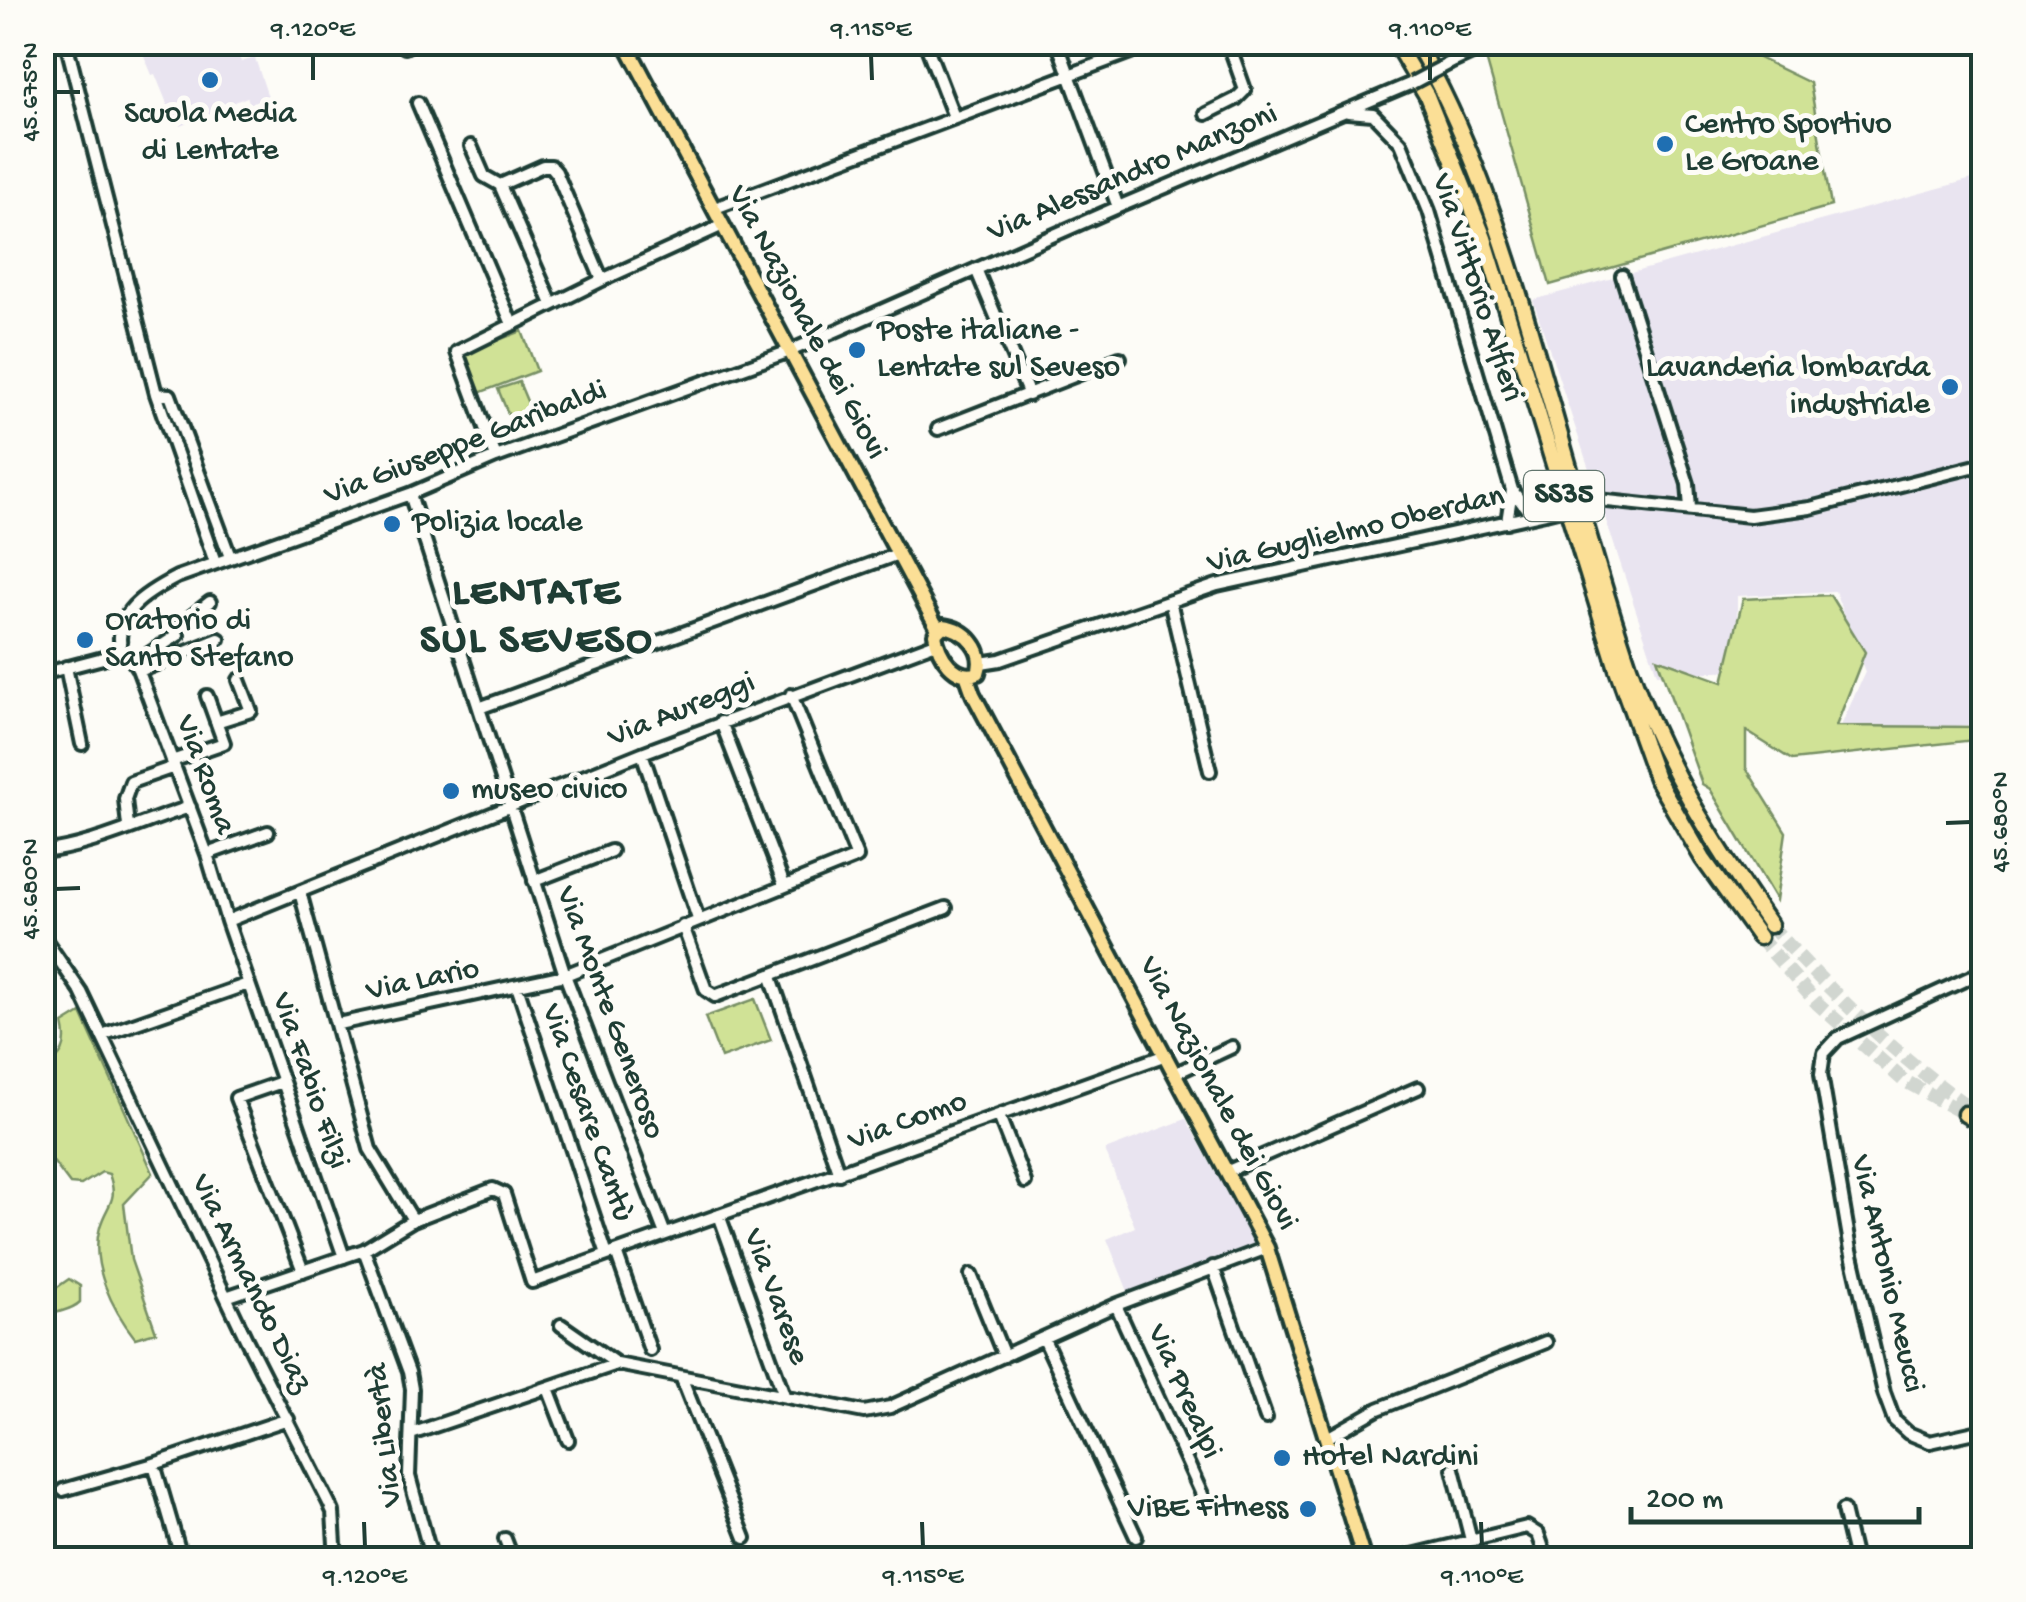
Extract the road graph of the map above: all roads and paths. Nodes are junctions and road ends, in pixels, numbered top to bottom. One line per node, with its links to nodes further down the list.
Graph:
1 (66, 42): 27 (street)
2 (626, 42): 18 (main road, Via Nazionale dei Giovi)
3 (925, 42): 14 (street)
4 (1057, 42): 10 (street)
5 (1157, 42): 10 (street)
6 (1228, 42): 13 (street)
7 (1395, 42): 8 (highway, SS35)
8 (1416, 42)
9 (1496, 42): 12 (street, Via Alessandro Manzoni, bridge)
10 (1068, 74): 14 (street); 17 (street)
11 (418, 103): 24 (street)
12 (1337, 113): 17 (street, Via Alessandro Manzoni); 32 (street, Via Vittorio Alfieri)
13 (1206, 114)
14 (954, 117): 18 (street)
15 (471, 146): 16 (street)
16 (500, 185): 22 (street); 23 (street)
17 (1118, 206): 20 (street, Via Alessandro Manzoni)
18 (715, 208): 19 (main road, Via Nazionale dei Giovi)
19 (723, 226): 22 (street); 25 (main road, Via Nazionale dei Giovi)
20 (976, 268): 25 (street, Via Alessandro Manzoni); 28 (street)
21 (1622, 276): 34 (street)
22 (602, 280): 23 (street)
23 (552, 304): 24 (street)
24 (512, 324): 30 (street)
25 (790, 351): 30 (street, Via Giuseppe Garibaldi); 37 (main road, Via Nazionale dei Giovi)
26 (1120, 358): 28 (street)
27 (156, 394): 38 (street); 39 (street)
28 (1029, 395): 29 (street)
29 (938, 430)
30 (496, 457): 33 (street, Via Giuseppe Garibaldi)
31 (1984, 464): 34 (street, Via Guglielmo Oberdan)
32 (1512, 490): 35 (street, Via Vittorio Alfieri); 36 (street)
33 (410, 494): 38 (street, Via Giuseppe Garibaldi); 53 (street, Via Monte Generoso)
34 (1690, 508): 35 (street, Via Guglielmo Oberdan, bridge)
35 (1532, 516): 36 (street, Via Guglielmo Oberdan)
36 (1507, 522): 40 (street, Via Guglielmo Oberdan)
37 (898, 554): 42 (main road, Via Nazionale dei Giovi); 53 (street)
38 (230, 557): 39 (street, Via Giuseppe Garibaldi)
39 (215, 562): 44 (street, Via Giuseppe Garibaldi)
40 (1170, 601): 45 (street, Via Guglielmo Oberdan); 59 (street)
41 (210, 602): 47 (street)
42 (937, 636): 45 (main road, Via Nazionale dei Giovi); 49 (main road, Via Nazionale dei Giovi); 51 (street, Via Aureggi)
43 (219, 639): 47 (street)
44 (122, 653): 46 (street); 47 (street)
45 (980, 662): 49 (main road)
46 (66, 667): 48 (street); 56 (street)
47 (137, 667): 58 (street, Via Roma)
48 (42, 674)
49 (967, 677): 83 (main road, Via Nazionale dei Giovi)
50 (239, 680): 54 (street)
51 (791, 695): 55 (street, Via Aureggi); 68 (street, Via Lario)
52 (207, 696): 54 (street)
53 (479, 708): 61 (street, Via Monte Generoso)
54 (216, 722): 58 (street)
55 (721, 722): 57 (street, Via Aureggi); 68 (street)
56 (82, 744)
57 (642, 753): 61 (street, Via Aureggi); 71 (street)
58 (175, 768): 60 (street, Via Roma); 62 (street)
59 (1210, 771)
60 (190, 807): 62 (street); 66 (street, Via Roma)
61 (510, 808): 67 (street, Via Monte Generoso); 69 (street, Via Aureggi)
62 (128, 826): 65 (street)
63 (268, 832): 66 (street)
64 (611, 851): 67 (street)
65 (42, 852)
66 (207, 854): 72 (street, Via Roma)
67 (534, 881): 76 (street, Via Monte Generoso)
68 (784, 886): 71 (street, Via Lario)
69 (300, 892): 72 (street, Via Aureggi); 80 (street)
70 (946, 908): 77 (street)
71 (698, 919): 73 (street, Via Lario)
72 (226, 921): 78 (street, Via Fabio Filzi)
73 (683, 926): 76 (street, Via Lario); 77 (street)
74 (42, 936): 81 (street, Via Armando Diaz)
75 (1984, 971): 116 (street, Via Antonio Meucci)
76 (565, 975): 79 (street, Via Lario); 95 (street, Via Monte Generoso)
77 (771, 977): 91 (street)
78 (248, 984): 81 (street); 85 (street, Via Fabio Filzi)
79 (517, 986): 80 (street, Via Lario); 98 (street, Via Cesare Cantù)
80 (338, 1024): 94 (street)
81 (102, 1035): 103 (street, Via Armando Diaz)
82 (1232, 1047): 84 (street)
83 (1166, 1055): 84 (main road, Via Nazionale dei Giovi); 88 (street, Via Como)
84 (1176, 1073): 90 (main road, Via Nazionale dei Giovi)
85 (282, 1082): 99 (street, Via Fabio Filzi); 101 (street)
86 (1418, 1088): 90 (street)
87 (1984, 1115): 89 (highway)
88 (999, 1116): 91 (street, Via Como); 92 (street)
89 (1984, 1125)
90 (1228, 1171): 96 (main road, Via Nazionale dei Giovi)
91 (840, 1174): 93 (street, Via Como)
92 (1025, 1182)
93 (719, 1216): 95 (street, Via Como); 113 (street, Via Varese)
94 (413, 1220): 97 (street); 98 (street, Via Como)
95 (665, 1234): 98 (street, Via Como)
96 (1268, 1248): 100 (street); 118 (main road, Via Nazionale dei Giovi)
97 (364, 1250): 99 (street); 117 (street, Via Libertà)
98 (611, 1253): 108 (street, Via Cesare Cantù)
99 (344, 1257): 101 (street)
100 (1213, 1268): 104 (street); 114 (street)
101 (303, 1271): 103 (street)
102 (971, 1276): 109 (street)
103 (226, 1297): 115 (street, Via Armando Diaz)
104 (1116, 1305): 106 (street); 123 (street, Via Prealpi)
105 (561, 1325): 110 (street)
106 (1044, 1339): 109 (street); 125 (street)
107 (1546, 1342): 118 (street)
108 (650, 1350)
109 (1004, 1356): 113 (street)
110 (618, 1364): 111 (street); 112 (street)
111 (682, 1379): 113 (street); 126 (street)
112 (548, 1388): 117 (street); 119 (street)
113 (784, 1395)
114 (1266, 1418)
115 (288, 1419): 120 (street); 130 (street, Via Armando Diaz)
116 (1984, 1430)
117 (411, 1434): 131 (street, Via Libertà)
118 (1327, 1438): 133 (main road, Via Nazionale dei Giovi)
119 (568, 1440)
120 (154, 1464): 122 (street); 129 (street)
121 (1453, 1468): 128 (street)
122 (63, 1490)
123 (1205, 1501)
124 (1843, 1510): 136 (street)
125 (1136, 1537)
126 (745, 1538)
127 (504, 1539): 132 (street)
128 (1472, 1540): 134 (street); 135 (street)
129 (182, 1560)
130 (336, 1560)
131 (432, 1560)
132 (513, 1560)
133 (1364, 1560)
134 (1392, 1560)
135 (1547, 1560)
136 (1855, 1560)

